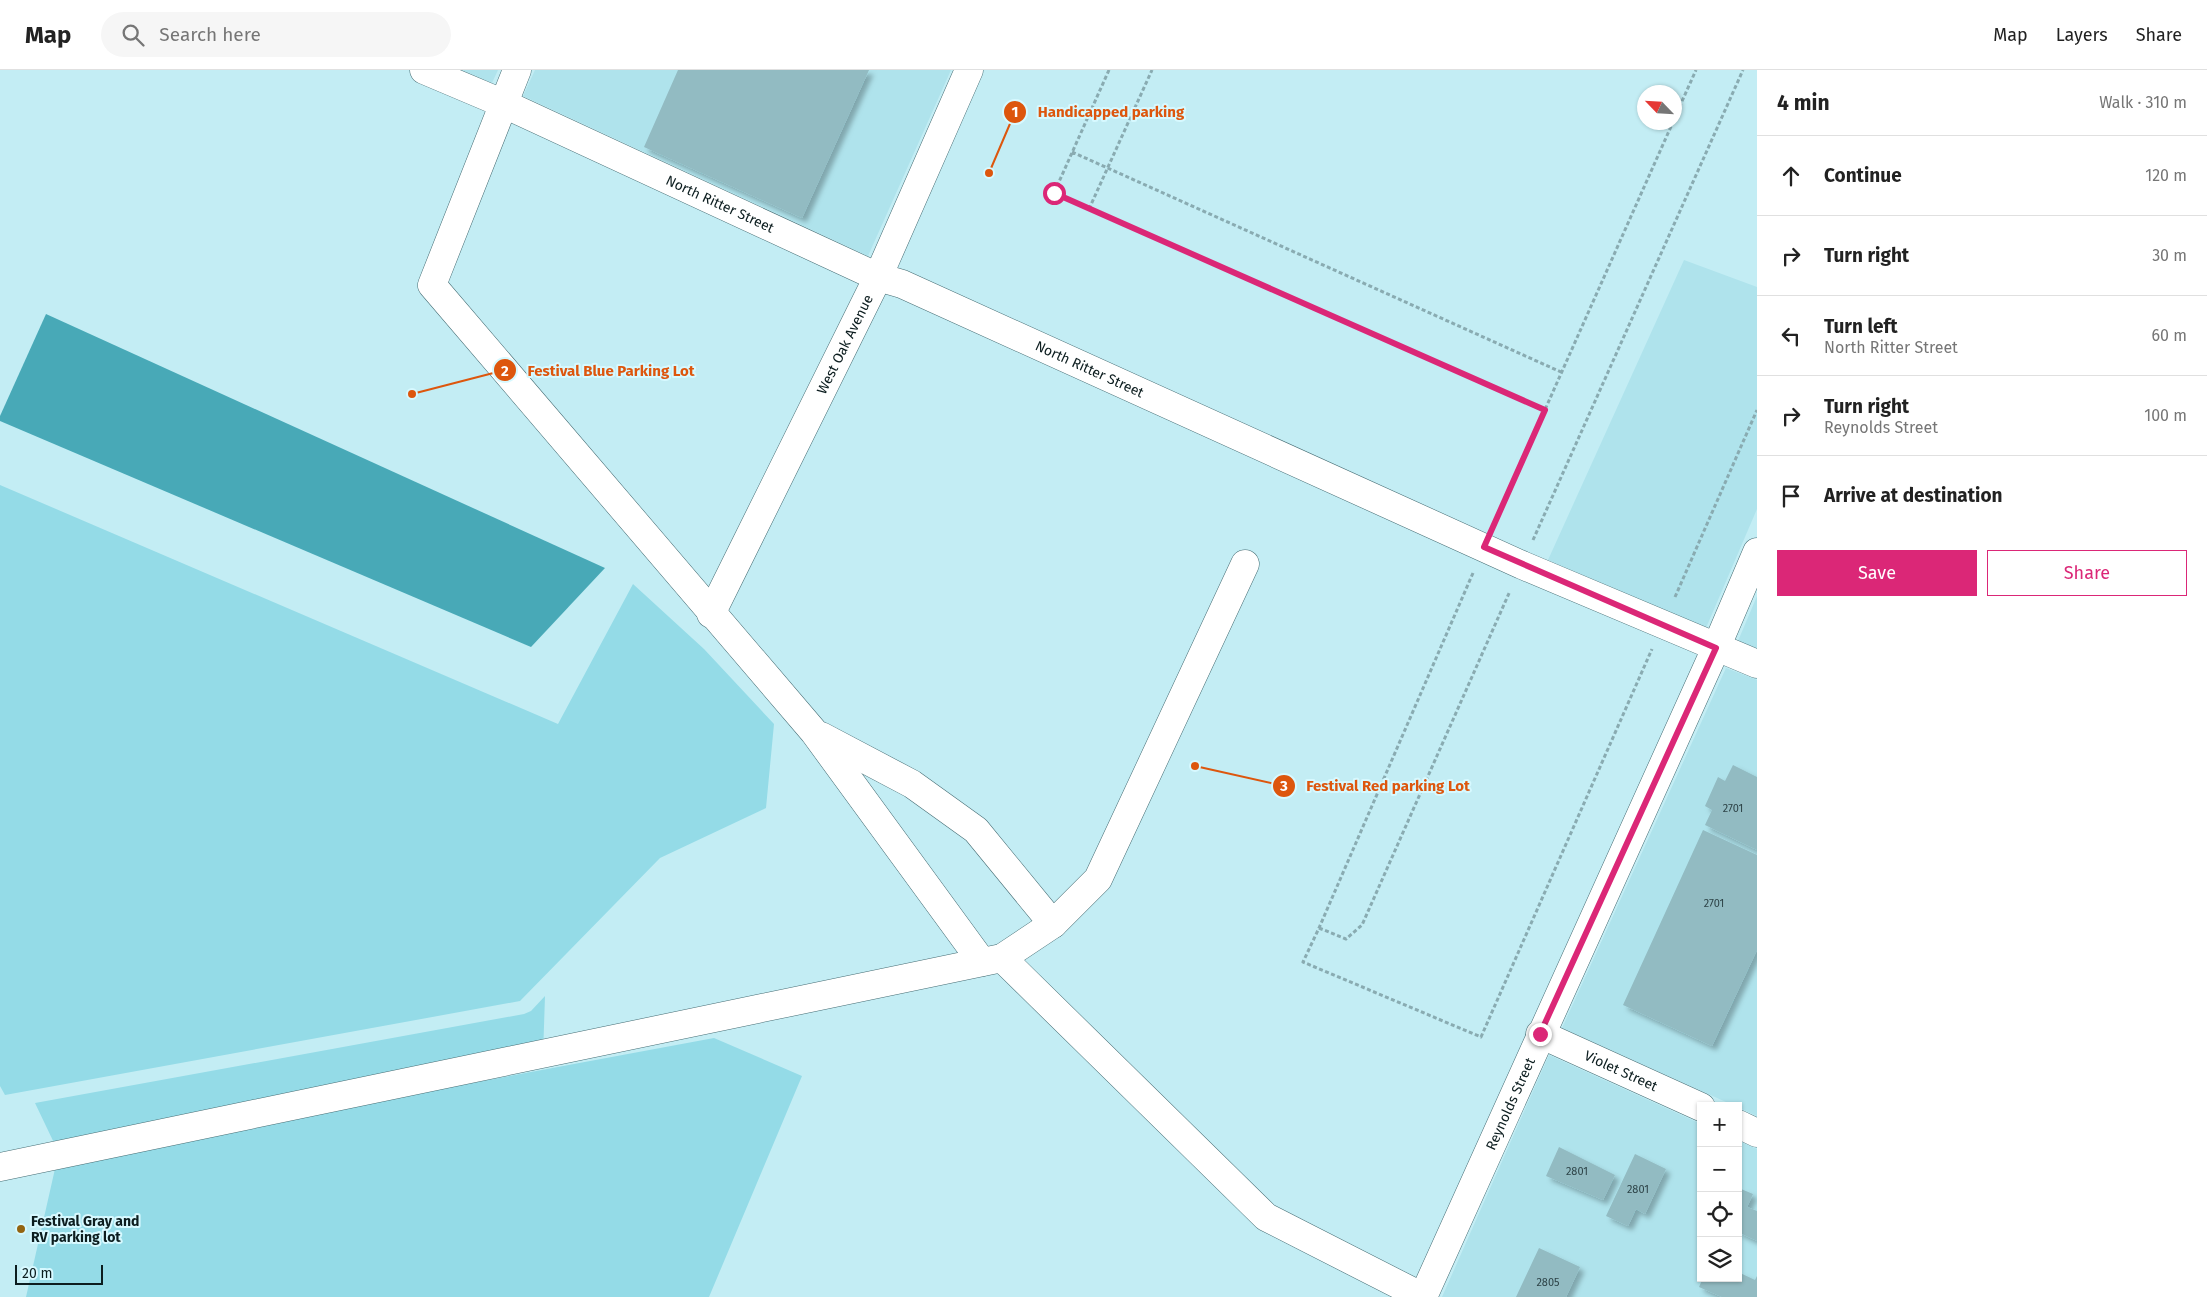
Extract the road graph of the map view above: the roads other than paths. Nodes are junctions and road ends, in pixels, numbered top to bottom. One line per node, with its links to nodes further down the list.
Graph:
1 (424, 70): 4 (street, North Ritter Street)
2 (517, 70): 4 (street)
3 (970, 70): 5 (street, West Oak Avenue)
4 (502, 103): 5 (street, North Ritter Street); 8 (street)
5 (878, 276): 8 (street, West Oak Avenue); 9 (street, North Ritter Street)
6 (1757, 552): 9 (street, Reynolds Street)
7 (1245, 564): 12 (street)
8 (711, 614): 11 (street)
9 (1716, 648): 10 (street, North Ritter Street); 14 (street, Reynolds Street)
10 (1757, 664)
11 (814, 732): 12 (street); 13 (street)
12 (1053, 924): 13 (street)
13 (992, 960): 18 (street); 19 (street)
14 (1540, 1034): 15 (street, Violet Street); 19 (street, Reynolds Street)
15 (1697, 1105)
16 (1742, 1126): 17 (street)
17 (1757, 1132)
18 (0, 1167)
19 (1423, 1297)

